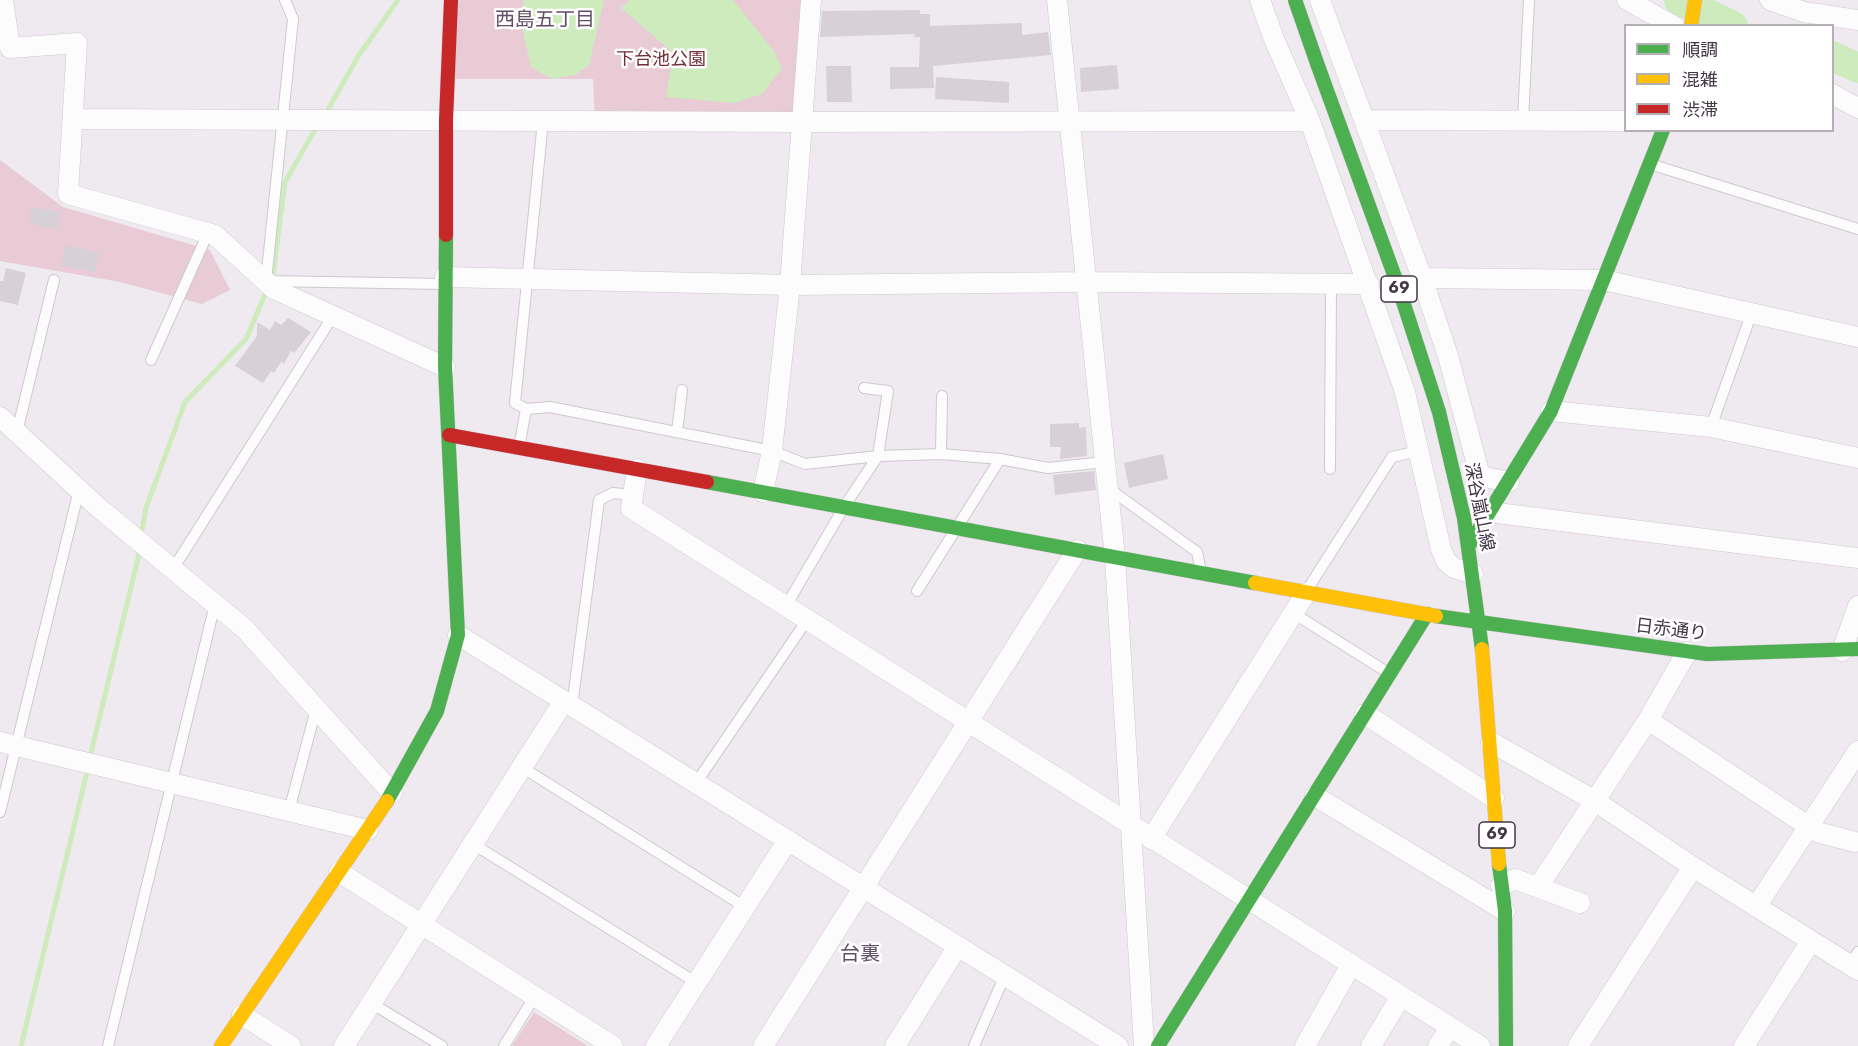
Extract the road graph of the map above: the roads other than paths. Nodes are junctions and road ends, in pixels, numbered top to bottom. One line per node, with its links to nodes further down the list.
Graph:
1 (3, 0): 20 (street)
2 (285, 0): 21 (lane)
3 (452, 0): 22 (street)
4 (811, 0): 28 (street)
5 (1057, 0): 29 (street)
6 (1260, 0): 17 (street)
7 (1295, 0): 77 (street, 深谷嵐山線 / 69, bridge)
8 (1320, 0): 16 (street)
9 (1529, 0): 24 (lane)
10 (1627, 0): 14 (street)
11 (1695, 0): 15 (street)
12 (1770, 0): 13 (street)
13 (1858, 20)
14 (1683, 24)
15 (1685, 24)
16 (1331, 31): 17 (street); 23 (street)
17 (1274, 39): 26 (street)
18 (1834, 95): 19 (street)
19 (1858, 108)
20 (74, 119): 21 (street); 33 (street)
21 (283, 119): 22 (street); 39 (lane)
22 (446, 120): 25 (street); 37 (street)
23 (1364, 120): 24 (street); 34 (street)
24 (1523, 120): 27 (street)
25 (543, 121): 28 (street); 35 (lane)
26 (1310, 121): 29 (street); 42 (street)
27 (1624, 121)
28 (800, 122): 29 (street); 43 (street)
29 (1069, 122): 40 (street)
30 (1662, 132): 31 (street)
31 (1650, 164): 32 (lane); 38 (street)
32 (1858, 229)
33 (208, 233): 39 (street); 47 (lane)
34 (1422, 278): 38 (street); 69 (street)
35 (528, 279): 37 (street); 43 (street); 52 (lane)
36 (54, 280): 56 (lane)
37 (445, 280): 39 (lane); 48 (street)
38 (1604, 280): 44 (street); 53 (street)
39 (266, 281): 45 (street)
40 (1087, 282): 41 (street); 43 (street); 66 (street)
41 (1331, 284): 42 (street); 68 (lane)
42 (1370, 284): 61 (street)
43 (790, 285): 60 (street)
44 (1752, 312): 46 (street); 55 (lane)
45 (333, 316): 48 (street); 81 (lane)
46 (1858, 337)
47 (152, 360)
48 (445, 367): 58 (street)
49 (864, 388): 63 (lane)
50 (682, 390): 57 (lane)
51 (942, 396): 62 (lane)
52 (526, 409): 57 (lane); 59 (lane)
53 (1551, 411): 55 (street); 69 (street)
54 (0, 417): 56 (street)
55 (1711, 428): 64 (street)
56 (17, 432): 71 (street)
57 (677, 432): 60 (lane)
58 (449, 435): 59 (street, 日赤通り); 93 (street)
59 (519, 448): 67 (street, 日赤通り)
60 (772, 451): 63 (lane); 72 (street)
61 (1419, 451): 83 (street); 85 (lane)
62 (941, 454): 63 (lane); 65 (lane)
63 (878, 456): 74 (lane)
64 (1858, 458)
65 (1000, 459): 66 (lane); 76 (lane)
66 (1105, 462): 70 (street)
67 (637, 469): 72 (street, 日赤通り); 73 (street)
68 (1330, 469)
69 (1509, 482): 75 (street)
70 (1108, 488): 79 (street); 82 (lane)
71 (79, 490): 81 (street); 103 (lane)
72 (763, 492): 74 (street, 日赤通り)
73 (633, 495): 87 (street); 97 (lane)
74 (844, 507): 76 (street, 日赤通り); 87 (lane)
75 (1490, 512): 77 (street); 80 (street)
76 (957, 528): 78 (street, 日赤通り); 84 (lane)
77 (1468, 547): 83 (street, 深谷嵐山線 / 69)
78 (1077, 550): 79 (street, 日赤通り); 101 (street)
79 (1115, 557): 82 (street, 日赤通り); 114 (street)
80 (1858, 558)
81 (173, 569): 86 (street)
82 (1201, 574): 85 (street, 日赤通り)
83 (1473, 574): 92 (street, 深谷嵐山線 / 69)
84 (917, 591)
85 (1306, 593): 89 (street); 90 (street, 日赤通り)
86 (215, 604): 98 (street); 106 (lane)
87 (786, 606): 91 (street)
88 (1858, 606): 94 (street)
89 (1293, 613): 96 (lane); 117 (street)
90 (1427, 614): 92 (street, 日赤通り); 96 (street)
91 (807, 620): 101 (street); 107 (lane)
92 (1480, 624): 95 (street, 日赤通り); 102 (street, 深谷嵐山線 / 69)
93 (459, 635): 97 (street); 108 (street)
94 (1850, 650): 95 (street, 日赤通り)
95 (1688, 652): 100 (street)
96 (1390, 674): 99 (street)
97 (568, 703): 105 (street); 107 (street)
98 (316, 709): 108 (street); 112 (lane)
99 (1365, 714): 109 (street); 110 (street)
100 (1648, 720): 111 (street); 115 (street)
101 (970, 722): 114 (street); 124 (street)
102 (1491, 742): 110 (street, 深谷嵐山線 / 69); 111 (street)
103 (8, 744): 106 (street); 113 (lane)
104 (1855, 761): 115 (street)
105 (523, 768): 120 (street); 128 (lane)
106 (170, 783): 112 (street); 143 (lane)
107 (696, 783): 118 (street)
108 (392, 794): 116 (street)
109 (1315, 796): 126 (street); 130 (street)
110 (1494, 798): 123 (street, 深谷嵐山線 / 69)
111 (1595, 801): 121 (street); 125 (street)
112 (289, 811): 116 (street)
113 (0, 812)
114 (1131, 826): 117 (street); 155 (street)
115 (1809, 826): 119 (street); 129 (street)
116 (368, 830): 122 (street)
117 (1151, 839): 126 (street)
118 (788, 840): 124 (street); 128 (street)
119 (1855, 842)
120 (472, 844): 131 (street); 137 (lane)
121 (1693, 867): 129 (street); 162 (street)
122 (339, 872): 131 (street); 141 (street)
123 (1500, 886): 125 (street); 130 (street, 深谷嵐山線 / 69)
124 (863, 887): 133 (street); 151 (street)
125 (1538, 887): 127 (street)
126 (1250, 901): 135 (street); 156 (street)
127 (1580, 903)
128 (745, 907): 137 (street)
129 (1756, 907): 132 (street)
130 (1505, 911): 161 (street, 深谷嵐山線 / 69)
131 (421, 924): 138 (street); 140 (street)
132 (1811, 941): 134 (street); 163 (street)
133 (958, 946): 136 (street); 152 (street)
134 (1855, 962)
135 (1351, 965): 139 (street); 157 (street)
136 (1005, 975): 153 (lane); 154 (street)
137 (697, 983): 150 (street)
138 (535, 996): 148 (lane); 149 (street)
139 (1401, 996): 142 (street); 158 (street)
140 (371, 1003): 146 (street); 147 (lane)
141 (242, 1015): 144 (street); 145 (street)
142 (1450, 1027): 159 (street); 160 (street)
143 (108, 1046)
144 (221, 1046)
145 (291, 1046)
146 (344, 1046)
147 (442, 1046)
148 (504, 1046)
149 (613, 1046)
150 (656, 1046)
151 (763, 1046)
152 (895, 1046)
153 (974, 1046)
154 (1118, 1046)
155 (1144, 1046)
156 (1158, 1046)
157 (1305, 1046)
158 (1371, 1046)
159 (1438, 1046)
160 (1480, 1046)
161 (1506, 1046)
162 (1578, 1046)
163 (1744, 1046)

